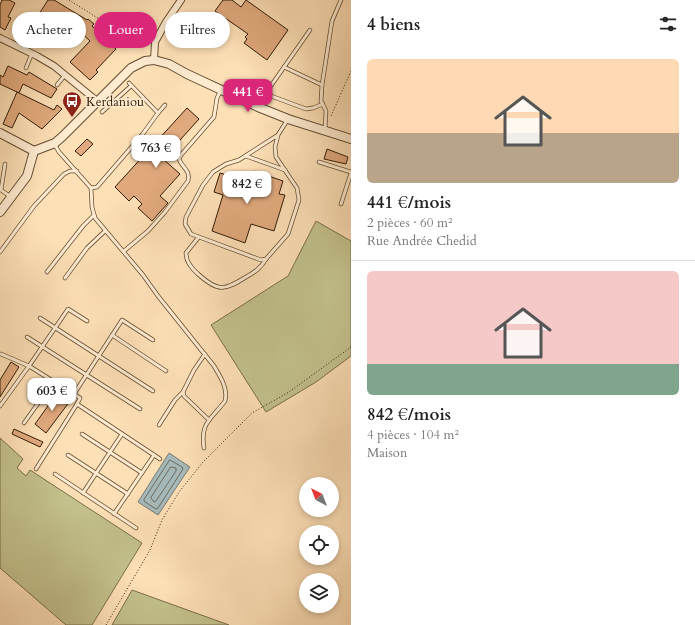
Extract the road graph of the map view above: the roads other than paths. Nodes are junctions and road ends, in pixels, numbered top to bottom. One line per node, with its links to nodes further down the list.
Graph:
1 (181, 0): 6 (street)
2 (341, 0): 10 (lane)
3 (310, 30): 7 (lane)
4 (0, 38): 5 (street)
5 (32, 53): 8 (lane); 9 (street)
6 (154, 60): 12 (street); 13 (street)
7 (284, 67): 10 (lane); 15 (lane)
8 (26, 68)
9 (65, 75): 11 (lane); 13 (street)
10 (322, 85): 15 (lane)
11 (57, 86)
12 (221, 90): 18 (street); 38 (lane)
13 (97, 101): 23 (street)
14 (165, 104): 17 (lane)
15 (322, 104): 19 (lane)
16 (102, 112): 17 (lane)
17 (158, 113): 31 (lane)
18 (288, 119): 19 (street); 21 (lane)
19 (324, 131): 22 (street)
20 (0, 134): 24 (street)
21 (278, 135): 25 (lane); 28 (lane)
22 (351, 139)
23 (55, 143): 24 (street); 29 (lane)
24 (34, 151): 32 (street)
25 (246, 156): 28 (lane); 37 (lane)
26 (319, 162): 30 (lane)
27 (5, 164): 32 (lane)
28 (285, 170): 40 (lane)
29 (77, 171): 31 (lane); 39 (lane)
30 (351, 172): 33 (lane)
31 (91, 188): 35 (lane)
32 (11, 197): 34 (street)
33 (341, 204)
34 (0, 212)
35 (94, 215): 36 (lane); 41 (lane)
36 (105, 231): 38 (lane); 42 (lane)
37 (198, 238): 40 (lane); 40 (lane)
38 (124, 251): 50 (lane)
39 (0, 252)
40 (266, 259)
41 (47, 272)
42 (65, 278)
43 (40, 318): 45 (lane)
44 (87, 321): 45 (lane)
45 (56, 328): 49 (lane); 52 (lane)
46 (112, 335): 48 (lane); 52 (lane); 54 (lane)
47 (28, 337): 49 (lane)
48 (153, 340)
49 (43, 347): 53 (lane); 55 (lane)
50 (205, 354): 58 (lane); 63 (lane)
51 (0, 355): 53 (lane)
52 (99, 356): 55 (lane); 57 (lane)
53 (29, 366): 56 (lane); 61 (lane)
54 (166, 370)
55 (86, 375): 59 (lane); 62 (lane)
56 (54, 382): 59 (lane); 64 (lane)
57 (153, 391)
58 (183, 392): 63 (lane); 65 (lane)
59 (74, 394): 60 (lane)
60 (76, 404): 67 (lane); 73 (lane)
61 (0, 406)
62 (140, 409)
63 (209, 420): 68 (lane)
64 (24, 423)
65 (159, 425)
66 (82, 434): 69 (lane)
67 (122, 434): 69 (lane); 71 (lane)
68 (204, 448)
69 (110, 452): 74 (lane); 75 (lane)
70 (68, 455): 74 (lane)
71 (154, 455): 72 (lane); 75 (lane)
72 (160, 459)
73 (36, 469)
74 (96, 473): 77 (lane); 78 (lane)
75 (142, 473): 78 (lane)
76 (55, 474): 77 (lane)
77 (83, 493): 79 (lane)
78 (128, 494): 79 (lane)
79 (114, 514): 80 (lane)
80 (136, 528)

